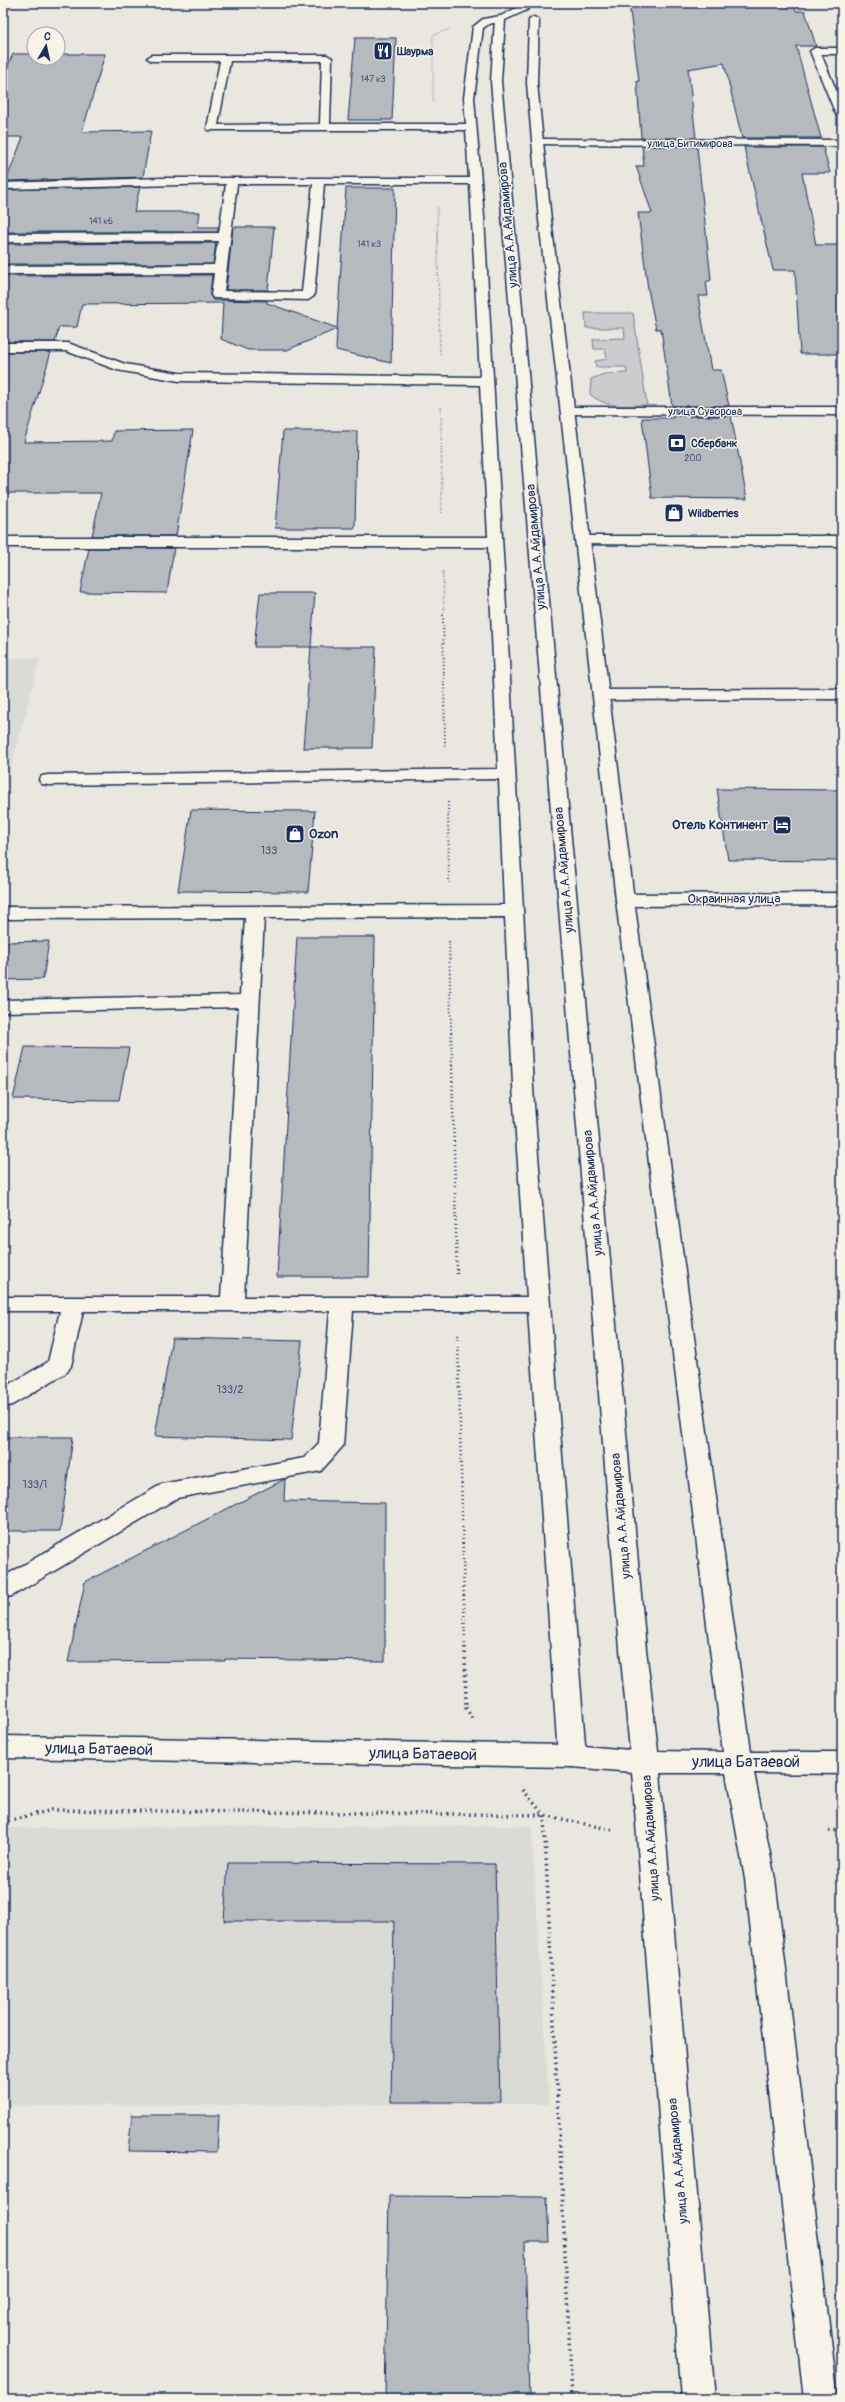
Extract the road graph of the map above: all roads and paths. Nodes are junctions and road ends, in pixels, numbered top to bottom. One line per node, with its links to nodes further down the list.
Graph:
1 (528, 7): 2 (main road); 10 (main road)
2 (493, 20): 8 (path); 9 (main road); 58 (main road, улица А.А.Айдамирова)
3 (842, 51): 6 (main road)
4 (152, 58): 5 (main road)
5 (226, 58): 7 (main road); 7 (main road)
6 (842, 118)
7 (325, 128): 8 (main road)
8 (433, 128): 9 (main road)
9 (471, 128): 15 (main road)
10 (537, 142): 11 (main road, улица Битимирова); 24 (main road)
11 (842, 143)
12 (436, 180): 14 (main road); 15 (main road); 22 (path)
13 (232, 181): 14 (main road); 16 (main road); 17 (main road)
14 (319, 181): 19 (main road)
15 (475, 181): 23 (main road)
16 (3, 186)
17 (224, 237): 18 (main road); 19 (main road)
18 (3, 238)
19 (220, 269): 20 (main road)
20 (3, 270)
21 (3, 347): 22 (main road)
22 (441, 380): 23 (main road); 26 (path)
23 (486, 380): 30 (main road)
24 (568, 411): 25 (main road, улица Суворова); 27 (main road)
25 (842, 411)
26 (442, 541): 29 (main road); 30 (main road); 33 (path)
27 (583, 541): 28 (main road); 31 (main road)
28 (842, 541)
29 (3, 542)
30 (495, 542): 34 (main road)
31 (601, 694): 32 (main road); 39 (main road)
32 (842, 694)
33 (445, 749)
34 (507, 774): 35 (main road); 40 (main road)
35 (48, 780)
36 (448, 800): 37 (path)
37 (448, 886)
38 (842, 899): 39 (main road, Окраинная улица)
39 (625, 900): 57 (main road)
40 (513, 911): 41 (main road); 51 (main road)
41 (255, 912): 42 (main road); 44 (main road)
42 (3, 913)
43 (449, 936): 48 (path)
44 (250, 1001): 45 (main road); 46 (main road)
45 (3, 1006)
46 (232, 1303): 47 (main road); 50 (main road)
47 (342, 1303): 48 (main road); 53 (main road)
48 (458, 1303): 51 (main road); 55 (path)
49 (3, 1304): 50 (main road)
50 (73, 1304): 52 (main road)
51 (538, 1304): 56 (main road)
52 (3, 1399)
53 (3, 1589)
54 (3, 1747): 55 (main road, улица Батаевой)
55 (493, 1755): 56 (main road, улица Батаевой); 60 (path)
56 (572, 1756): 58 (main road, улица Батаевой)
57 (738, 1761): 58 (main road, улица Батаевой); 59 (main road, улица Батаевой); 67 (main road)
58 (645, 1762): 66 (main road, улица А.А.Айдамирова)
59 (842, 1763)
60 (544, 1815): 61 (path); 62 (path); 65 (path)
61 (3, 1822)
62 (615, 1830)
63 (842, 1830): 64 (path)
64 (829, 1831)
65 (572, 2399)
66 (698, 2399)
67 (821, 2399)

